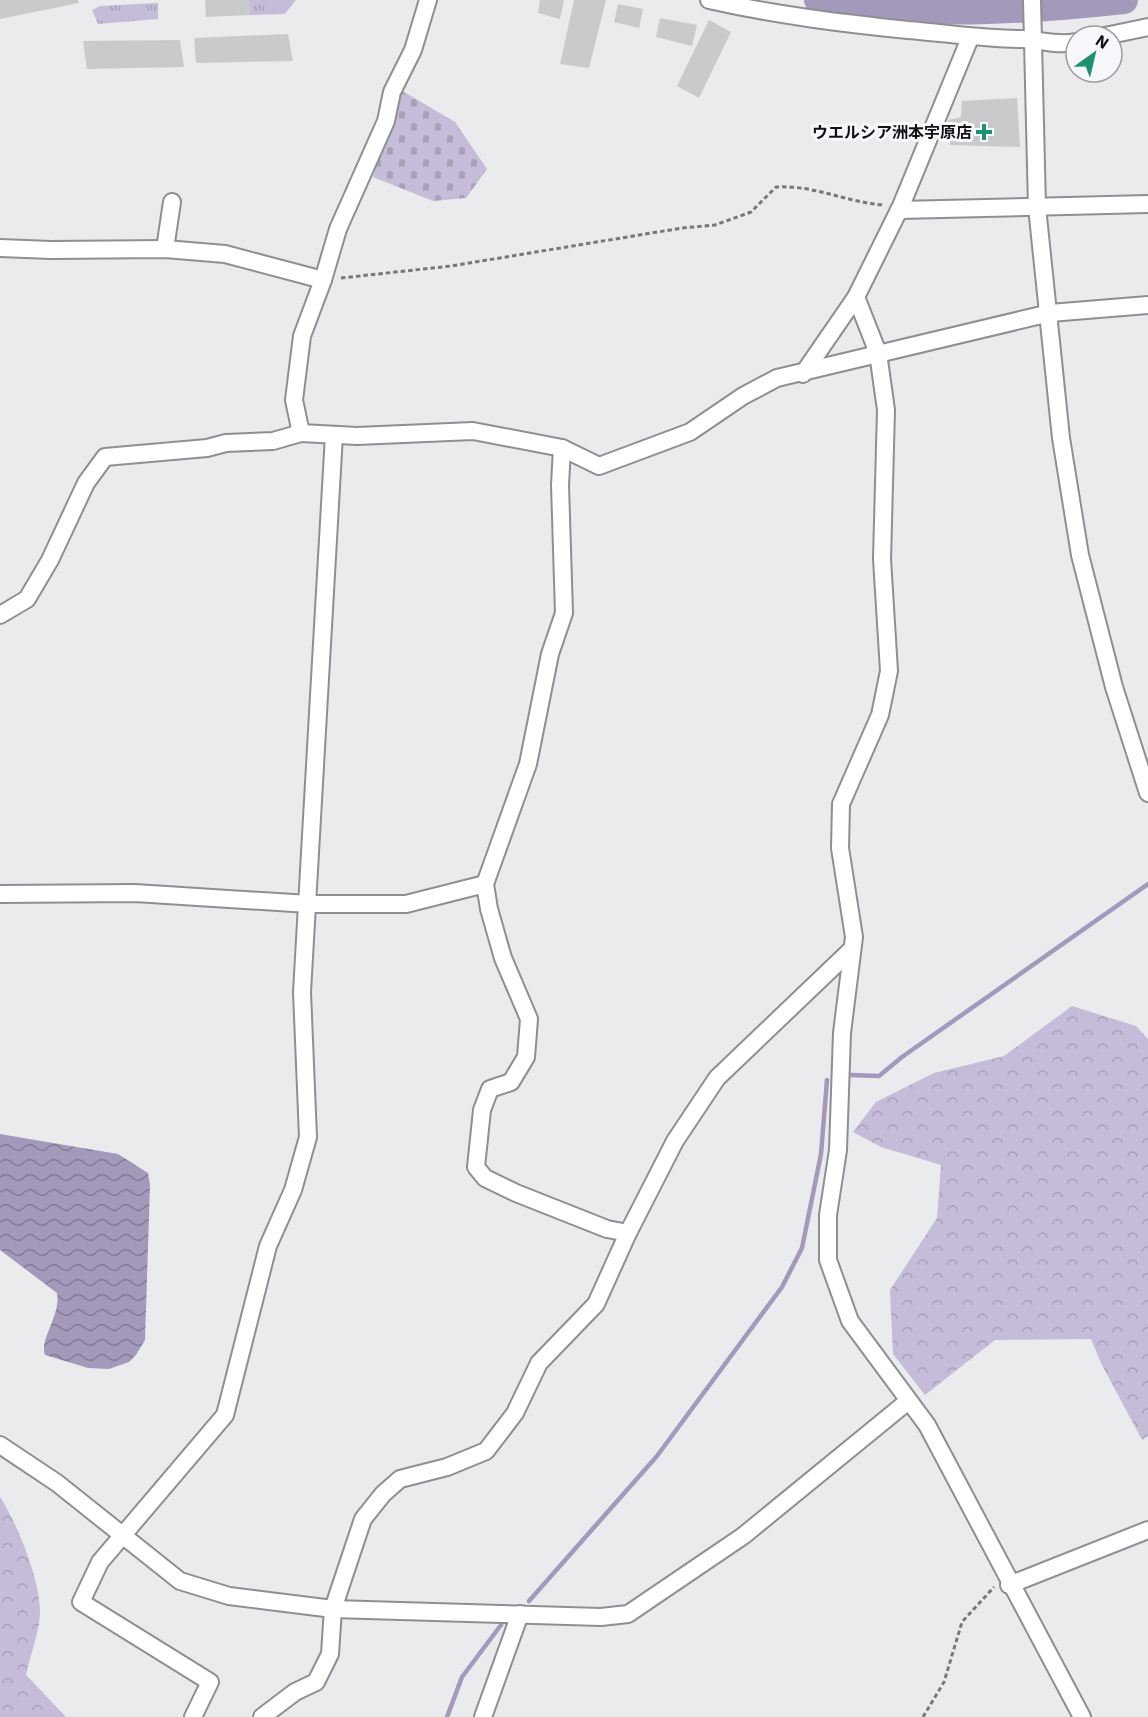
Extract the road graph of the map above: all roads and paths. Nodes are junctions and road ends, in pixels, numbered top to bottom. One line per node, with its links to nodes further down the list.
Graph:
1 (428, 0): 15 (street)
2 (709, 0): 6 (street)
3 (1032, 0): 7 (street)
4 (1148, 27): 5 (street)
5 (1124, 32)
6 (970, 38): 7 (street); 12 (street)
7 (1035, 40): 8 (street); 11 (street)
8 (1064, 45)
9 (172, 202): 14 (street)
10 (1148, 204): 11 (street)
11 (1037, 207): 12 (street); 18 (street)
12 (900, 208): 15 (path); 16 (street)
13 (0, 248): 14 (street)
14 (165, 249): 15 (street)
15 (323, 280): 21 (street)
16 (856, 297): 19 (street); 20 (street)
17 (1148, 305): 18 (street)
18 (1050, 313): 19 (street); 25 (street)
19 (878, 353): 20 (street); 29 (street)
20 (803, 374): 23 (street)
21 (301, 433): 22 (street); 24 (street)
22 (334, 435): 23 (street); 28 (street)
23 (562, 448): 26 (street)
24 (0, 615)
25 (1148, 793)
26 (485, 884): 28 (street); 30 (street)
27 (0, 894): 28 (street)
28 (309, 904): 34 (street)
29 (852, 949): 30 (street); 31 (street)
30 (628, 1233): 36 (street)
31 (907, 1402): 35 (street); 37 (street)
32 (0, 1445): 34 (street)
33 (1148, 1530): 35 (street)
34 (123, 1535): 36 (street); 38 (street)
35 (1008, 1581): 41 (path); 42 (street)
36 (333, 1609): 37 (street); 39 (street)
37 (520, 1614): 40 (street)
38 (193, 1717)
39 (262, 1717)
40 (483, 1717)
41 (923, 1717)
42 (1082, 1717)

